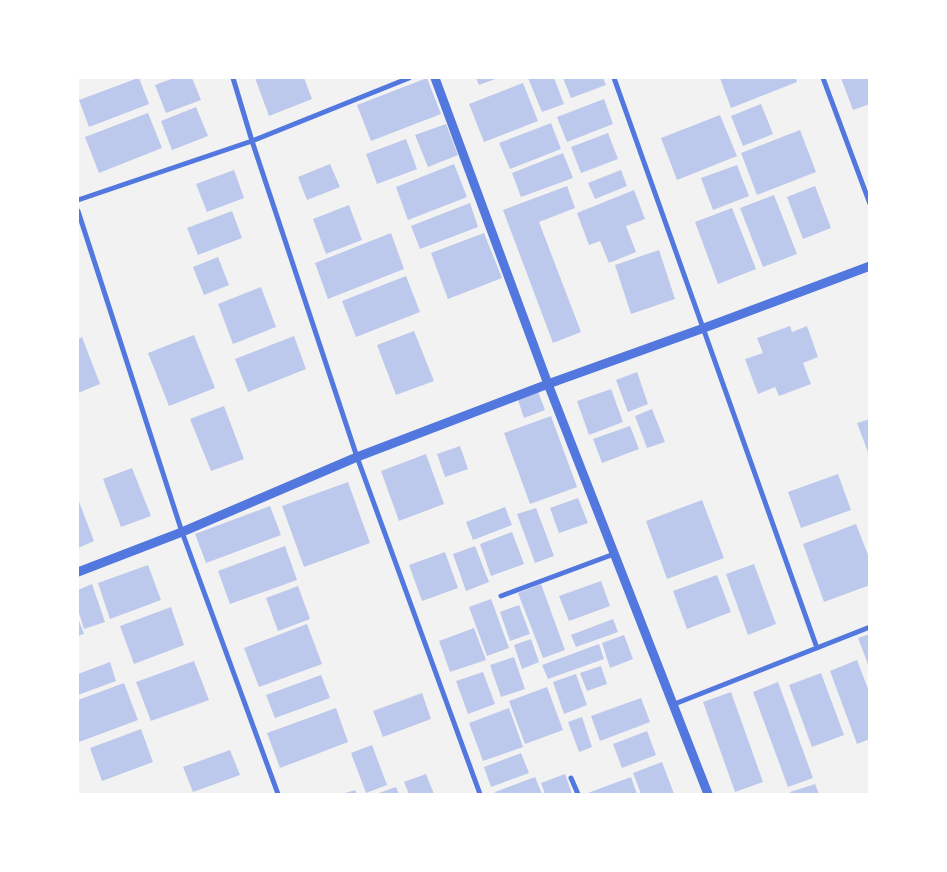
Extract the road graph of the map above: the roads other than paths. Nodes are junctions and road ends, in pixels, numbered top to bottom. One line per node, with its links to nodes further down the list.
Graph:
1 (233, 78): 6 (street)
2 (409, 78): 6 (street)
3 (435, 78): 12 (street)
4 (614, 78): 11 (street)
5 (823, 78): 8 (street)
6 (252, 141): 7 (street); 13 (street)
7 (78, 200)
8 (870, 204)
9 (78, 211): 14 (street)
10 (870, 266): 11 (street)
11 (704, 328): 12 (street); 19 (street)
12 (548, 384): 13 (street); 15 (street)
13 (357, 458): 14 (street); 23 (street)
14 (182, 532): 16 (street); 22 (street)
15 (614, 554): 17 (street); 20 (street)
16 (78, 572)
17 (501, 596)
18 (870, 627): 19 (street)
19 (817, 648): 20 (street)
20 (672, 705): 25 (street)
21 (571, 778): 24 (street)
22 (278, 794)
23 (480, 794)
24 (578, 794)
25 (706, 794)

